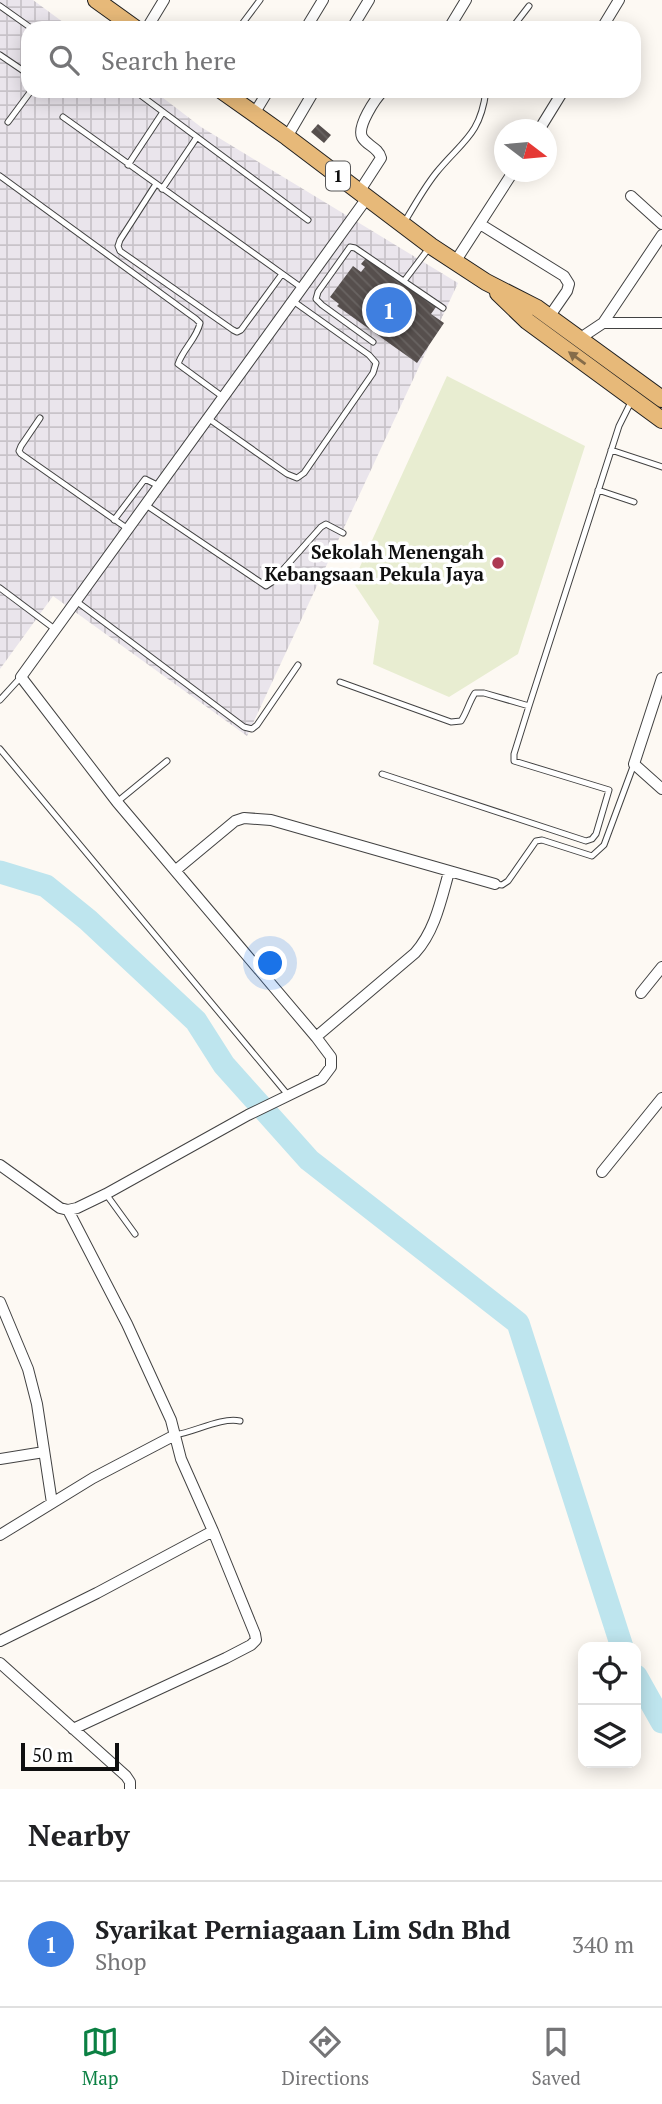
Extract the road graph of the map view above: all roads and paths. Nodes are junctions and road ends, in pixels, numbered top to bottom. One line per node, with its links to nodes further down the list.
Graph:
1 (96, 0): 11 (main road)
2 (164, 0): 12 (street)
3 (260, 0): 13 (lane)
4 (323, 0): 14 (street)
5 (369, 0): 15 (street)
6 (466, 0): 16 (street)
7 (619, 0): 18 (street)
8 (0, 6): 10 (lane)
9 (529, 6): 17 (lane)
10 (21, 21)
11 (125, 21)
12 (151, 21)
13 (244, 21)
14 (310, 21)
15 (356, 21)
16 (453, 21)
17 (517, 21)
18 (606, 21)
19 (0, 55): 20 (lane)
20 (21, 69)
21 (26, 98): 33 (lane)
22 (144, 98): 29 (lane)
23 (232, 98): 30 (main road, 1)
24 (264, 98): 30 (street)
25 (310, 98): 35 (street)
26 (377, 98): 41 (street)
27 (485, 98): 46 (lane)
28 (559, 98): 32 (street)
29 (163, 112): 34 (lane); 36 (lane)
30 (254, 114): 35 (main road, 1)
31 (62, 117): 36 (lane)
32 (546, 119)
33 (8, 122)
34 (197, 137): 40 (lane); 43 (lane)
35 (287, 137): 41 (main road, 1)
36 (128, 165): 39 (lane)
37 (0, 176): 62 (lane)
38 (507, 182): 44 (street)
39 (156, 184): 40 (lane); 50 (lane)
40 (162, 189): 50 (lane)
41 (363, 195): 46 (main road, 1); 53 (street)
42 (631, 196): 45 (street)
43 (308, 220)
44 (480, 224): 49 (street); 56 (street)
45 (662, 224)
46 (402, 225): 48 (main road, 1)
47 (662, 235): 57 (street)
48 (431, 246): 49 (main road, 1); 51 (lane)
49 (455, 262): 52 (main road, 1)
50 (282, 274): 53 (lane)
51 (404, 281): 55 (lane); 60 (lane)
52 (486, 282): 56 (main road, 1); 63 (main road, 1, one-way to 52)
53 (302, 288): 54 (street)
54 (293, 301): 62 (street); 66 (lane)
55 (443, 308)
56 (549, 317): 59 (main road, 1)
57 (603, 323): 58 (street); 59 (street)
58 (662, 323)
59 (579, 339): 61 (main road, 1)
60 (373, 342)
61 (642, 384): 63 (lane); 64 (main road, 1)
62 (223, 397): 66 (street)
63 (632, 398): 67 (main road, 1); 68 (lane)
64 (662, 399)
65 (40, 418): 74 (lane)
66 (208, 418): 70 (street)
67 (662, 420)
68 (611, 450): 69 (lane); 71 (lane)
69 (662, 467)
70 (159, 486): 73 (street); 74 (lane)
71 (598, 490): 72 (lane); 85 (lane)
72 (634, 502)
73 (146, 505): 75 (street); 76 (lane)
74 (114, 520): 75 (lane)
75 (128, 530): 78 (street)
76 (343, 533)
77 (0, 588): 79 (lane)
78 (76, 601): 79 (street); 80 (lane)
79 (56, 629): 81 (street)
80 (298, 665)
81 (21, 677): 84 (lane); 91 (street)
82 (662, 678): 88 (street)
83 (340, 682): 85 (lane)
84 (0, 699)
85 (529, 706): 89 (lane)
86 (0, 749): 98 (lane)
87 (167, 761): 91 (lane)
88 (634, 764): 90 (street); 94 (lane)
89 (382, 774)
90 (662, 789)
91 (117, 802): 92 (street)
92 (176, 870): 93 (street); 97 (street)
93 (449, 872): 94 (street); 97 (street)
94 (495, 884)
95 (662, 967): 96 (street)
96 (641, 993)
97 (316, 1037): 98 (street)
98 (288, 1095): 102 (street)
99 (662, 1098): 101 (street)
100 (0, 1164): 103 (street)
101 (602, 1172)
102 (106, 1194): 103 (street); 104 (lane)
103 (68, 1210): 107 (street)
104 (135, 1234)
105 (0, 1302): 108 (street)
106 (240, 1421): 107 (lane)
107 (175, 1435): 110 (street); 111 (street)
108 (44, 1452): 109 (street); 110 (street)
109 (0, 1459)
110 (52, 1503): 112 (street)
111 (213, 1531): 113 (street); 115 (street)
112 (0, 1535)
113 (0, 1641)
114 (0, 1663): 115 (street)
115 (73, 1729): 116 (street)
116 (130, 1789)

